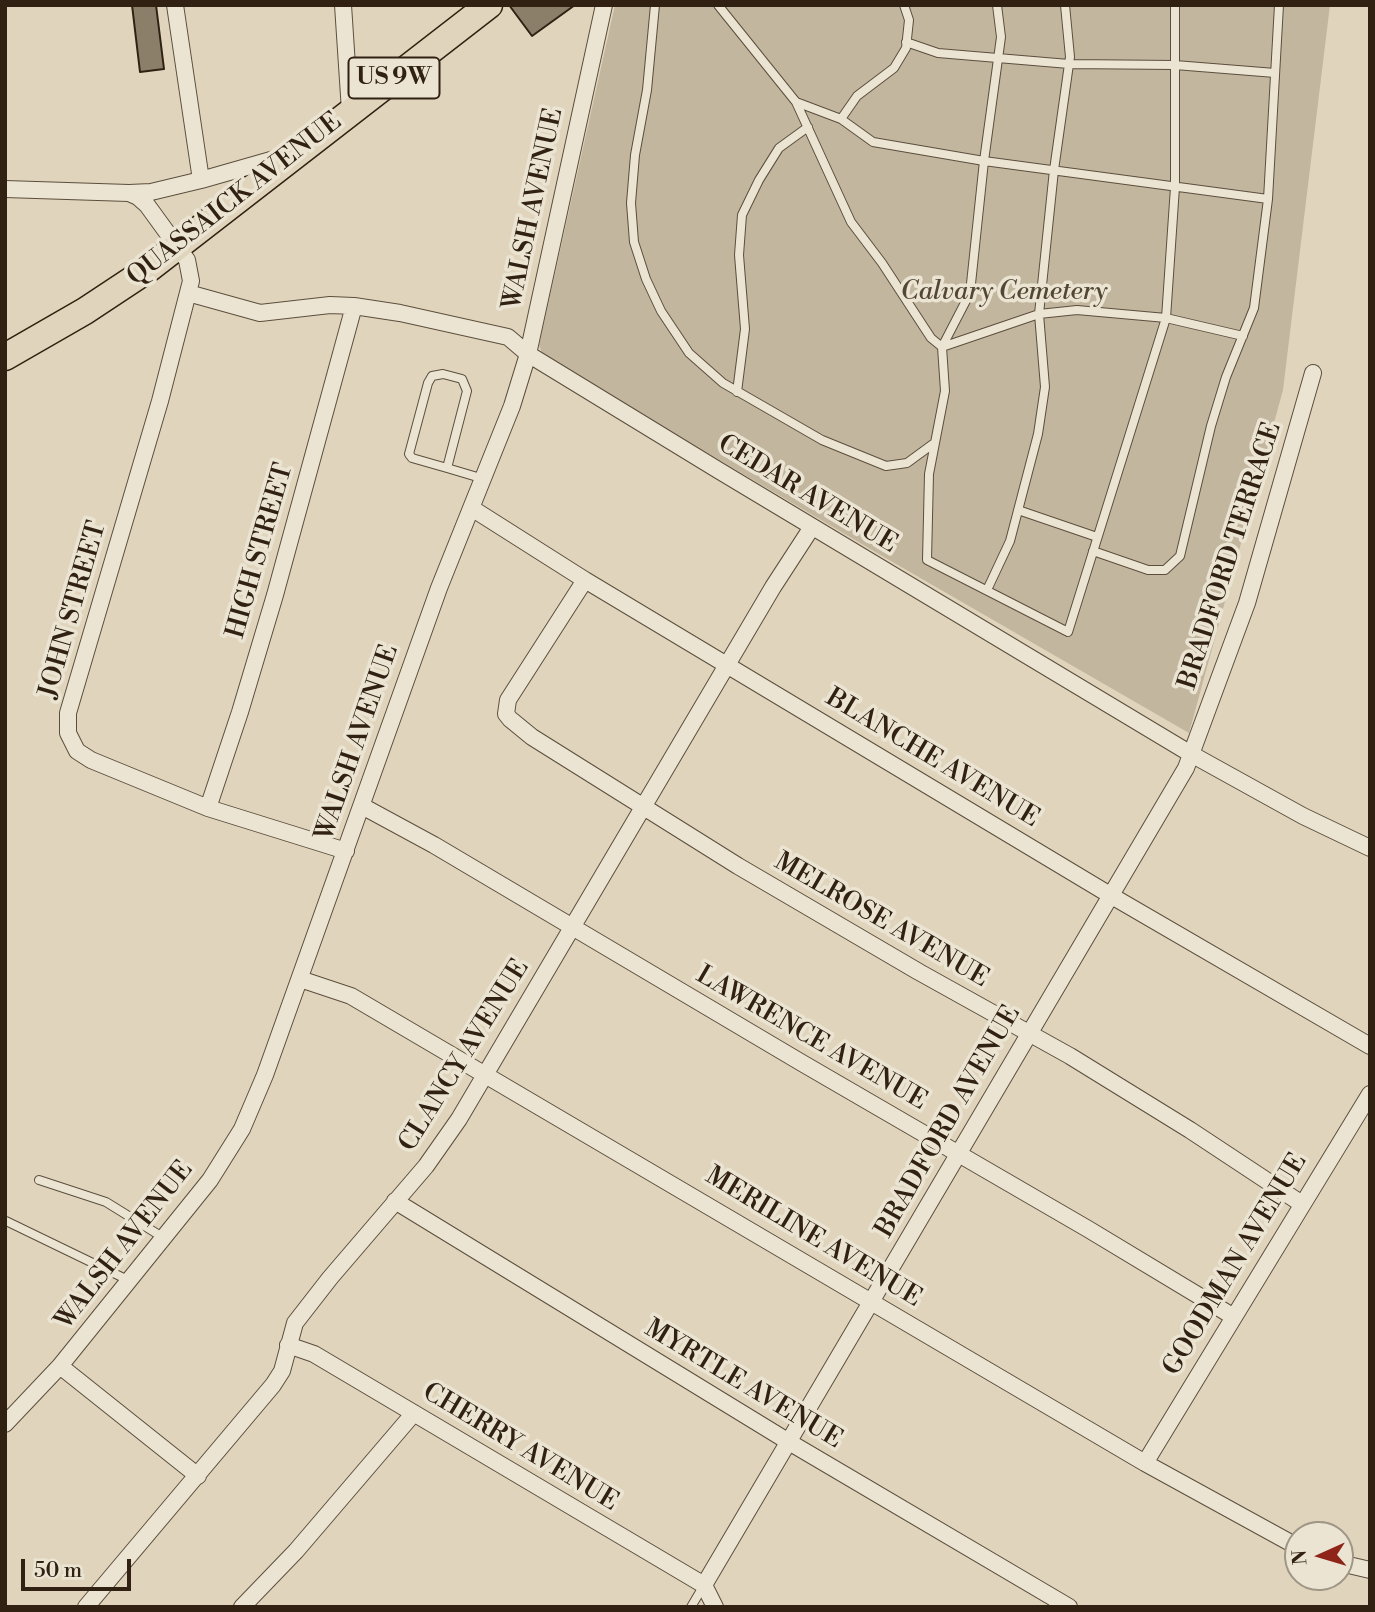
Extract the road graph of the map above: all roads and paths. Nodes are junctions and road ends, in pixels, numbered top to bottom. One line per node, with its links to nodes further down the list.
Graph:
1 (175, 5): 24 (street)
2 (343, 5): 18 (street)
3 (489, 5): 18 (highway, QUASSAICK AVENUE / US 9W)
4 (604, 5): 36 (street, WALSH AVENUE)
5 (654, 5): 39 (lane)
6 (718, 5): 17 (lane)
7 (904, 5): 12 (lane)
8 (997, 5): 13 (lane)
9 (1065, 5): 14 (lane)
10 (1175, 5): 15 (lane)
11 (1279, 5): 16 (lane)
12 (906, 41): 13 (lane); 19 (lane)
13 (999, 58): 14 (lane); 22 (lane)
14 (1069, 64): 15 (lane); 23 (lane)
15 (1175, 65): 16 (lane); 25 (lane)
16 (1275, 73): 28 (lane)
17 (796, 102): 19 (lane); 20 (lane)
18 (350, 111): 21 (highway, QUASSAICK AVENUE / US 9W)
19 (841, 119): 22 (lane)
20 (808, 127): 35 (lane); 39 (lane)
21 (300, 151): 24 (street); 29 (highway, QUASSAICK AVENUE / US 9W)
22 (984, 160): 23 (lane); 35 (lane)
23 (1054, 170): 25 (lane); 32 (lane)
24 (201, 180): 27 (street)
25 (1175, 187): 28 (lane); 33 (lane)
26 (5, 189): 27 (street)
27 (129, 193): 29 (street, JOHN STREET)
28 (1268, 200): 34 (lane)
29 (178, 247): 30 (street, JOHN STREET); 37 (highway, QUASSAICK AVENUE / US 9W)
30 (188, 293): 31 (street, CEDAR AVENUE); 53 (street, JOHN STREET)
31 (354, 306): 36 (street, CEDAR AVENUE); 53 (street, HIGH STREET)
32 (1040, 314): 33 (lane); 35 (lane); 44 (lane)
33 (1166, 317): 34 (lane); 46 (lane)
34 (1243, 336): 47 (lane)
35 (942, 347): 40 (lane)
36 (527, 354): 42 (street, WALSH AVENUE); 45 (street, CEDAR AVENUE)
37 (5, 357)
38 (1314, 373): 51 (street, BRADFORD TERRACE)
39 (737, 392): 40 (lane)
40 (933, 444): 49 (lane)
41 (447, 468): 41 (lane); 42 (lane)
42 (484, 479): 43 (street, WALSH AVENUE)
43 (472, 509): 48 (street, BLANCHE AVENUE); 52 (street, WALSH AVENUE)
44 (1018, 510): 46 (lane); 49 (lane)
45 (812, 527): 50 (street, CLANCY AVENUE); 51 (street, CEDAR AVENUE)
46 (1097, 537): 47 (lane)
47 (1093, 551): 49 (lane)
48 (585, 580): 50 (street, BLANCHE AVENUE); 54 (street, MELROSE AVENUE)
49 (987, 590)
50 (728, 665): 54 (street, CLANCY AVENUE); 57 (street, BLANCHE AVENUE)
51 (1191, 754): 55 (street, CEDAR AVENUE); 57 (street, BRADFORD AVENUE)
52 (362, 806): 56 (street, WALSH AVENUE); 58 (street, LAWRENCE AVENUE)
53 (208, 808): 56 (street, JOHN STREET)
54 (644, 808): 58 (street, CLANCY AVENUE); 60 (street, MELROSE AVENUE)
55 (1370, 848)
56 (346, 851): 59 (street, WALSH AVENUE)
57 (1110, 895): 60 (street, BRADFORD AVENUE); 61 (street, BLANCHE AVENUE)
58 (573, 928): 62 (street, CLANCY AVENUE); 64 (street, LAWRENCE AVENUE)
59 (300, 979): 62 (street, MERILINE AVENUE); 69 (street, WALSH AVENUE)
60 (1028, 1033): 64 (street, BRADFORD AVENUE); 67 (street, MELROSE AVENUE)
61 (1370, 1046)
62 (486, 1074): 66 (street, CLANCY AVENUE); 71 (street, MERILINE AVENUE)
63 (1370, 1094): 67 (street, GOODMAN AVENUE)
64 (959, 1155): 71 (street, BRADFORD AVENUE); 72 (street, LAWRENCE AVENUE)
65 (39, 1180): 69 (lane)
66 (395, 1201): 73 (street, CLANCY AVENUE); 77 (street, MYRTLE AVENUE)
67 (1302, 1204): 72 (street, GOODMAN AVENUE)
68 (6, 1221): 70 (lane)
69 (164, 1238): 70 (street, WALSH AVENUE)
70 (130, 1281): 74 (street, WALSH AVENUE)
71 (873, 1302): 77 (street, BRADFORD AVENUE); 78 (street, MERILINE AVENUE)
72 (1234, 1317): 78 (street, GOODMAN AVENUE)
73 (288, 1345): 75 (street, CHERRY AVENUE); 79 (street, CLANCY AVENUE)
74 (60, 1366): 76 (street, WALSH AVENUE); 79 (street)
75 (414, 1413): 81 (street, CHERRY AVENUE); 83 (street)
76 (5, 1424)
77 (789, 1442): 81 (street, BRADFORD AVENUE); 86 (street, MYRTLE AVENUE)
78 (1145, 1463): 80 (street, MERILINE AVENUE)
79 (198, 1476): 82 (street, CLANCY AVENUE)
80 (1284, 1539)
81 (704, 1585): 84 (lane); 85 (street)
82 (86, 1607)
83 (242, 1607)
84 (691, 1607)
85 (715, 1607)
86 (1069, 1607)

